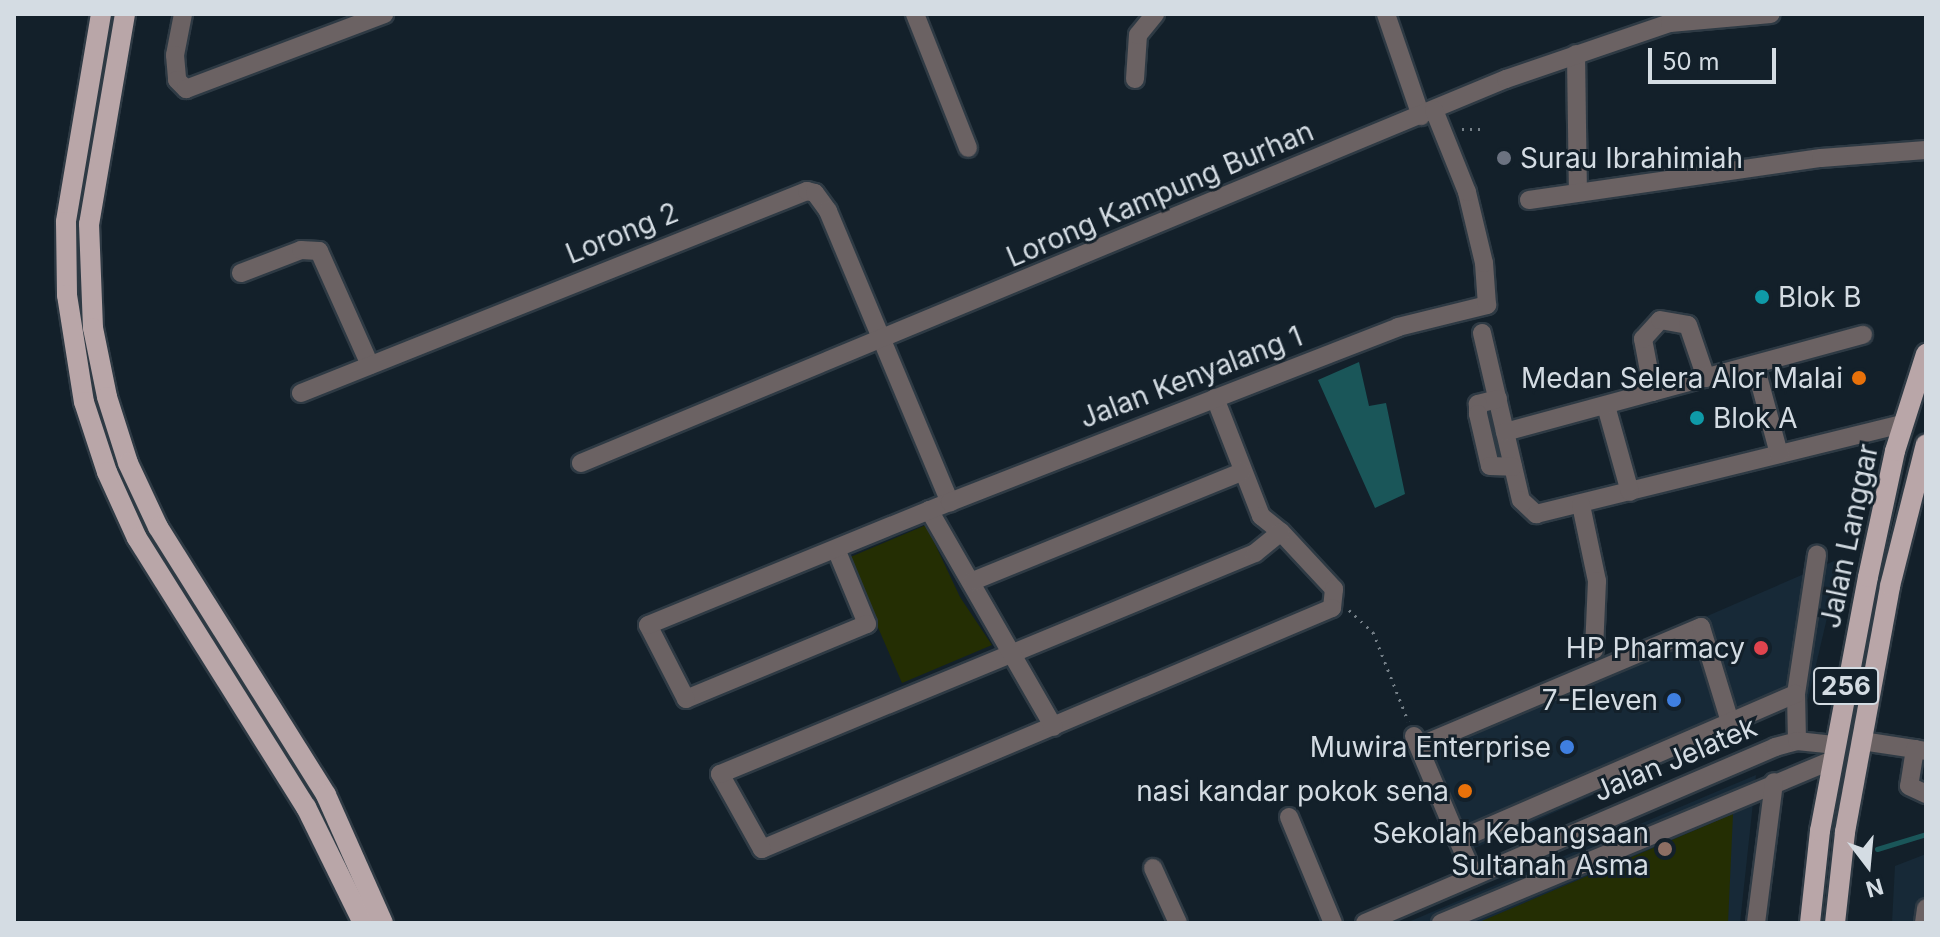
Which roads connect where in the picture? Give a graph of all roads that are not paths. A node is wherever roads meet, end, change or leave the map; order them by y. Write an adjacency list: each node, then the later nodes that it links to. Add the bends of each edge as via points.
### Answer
1 (101, 14): 62 (main road, via 66,222 68,307 84,402 137,538 306,807)
2 (125, 14): 63 (main road, via 89,224 93,328 107,397 128,463 158,527 326,795)
3 (183, 14): 4 (street, via 175,55 177,80 186,89)
4 (384, 14)
5 (915, 14): 12 (street)
6 (1155, 14): 10 (street, via 1138,35)
7 (1386, 14): 11 (street)
8 (1771, 14): 9 (street, Lorong Kampung Burhan, via 1670,23)
9 (1576, 54): 11 (street, Lorong Kampung Burhan); 14 (street)
10 (1135, 79)
11 (1428, 113): 19 (street, Lorong Kampung Burhan); 26 (street, Jalan Kenyalang 1, via 1449,142 1474,221 1487,305 1398,327)
12 (968, 148)
13 (1926, 150): 14 (street, via 1821,158)
14 (1578, 192): 15 (street)
15 (1529, 200)
16 (241, 273): 21 (street, via 301,250 319,251)
17 (1482, 333): 27 (street)
18 (1863, 335): 22 (street)
19 (880, 342): 21 (street, Lorong 2, via 828,211 815,193 807,191); 33 (street, Lorong Kampung Burhan); 38 (street)
20 (1926, 354): 29 (main road, Jalan Langgar / 256)
21 (370, 365): 25 (street, Lorong 2)
22 (1755, 365): 23 (street); 32 (street)
23 (1706, 378): 24 (street); 24 (street, via 1688,325 1660,320 1643,339)
24 (1653, 392): 28 (street)
25 (301, 393)
26 (1215, 398): 35 (street); 38 (street, Jalan Kenyalang 1)
27 (1498, 399): 30 (street); 34 (street, via 1478,404 1478,414 1490,466)
28 (1606, 406): 30 (street); 36 (street)
29 (1903, 424): 32 (street); 54 (main road, Jalan Langgar / 256)
30 (1505, 432): 34 (street)
31 (1926, 444): 45 (main road, Jalan Langgar / 256)
32 (1779, 454): 36 (street)
33 (581, 463)
34 (1513, 467): 39 (street, via 1521,500 1530,511 1542,514)
35 (1242, 472): 41 (street, via 1261,516); 44 (street)
36 (1630, 492): 39 (street)
37 (1926, 499): 45 (main road)
38 (950, 502): 40 (street, Jalan Kenyalang 1)
39 (1581, 505): 46 (street, via 1597,581)
40 (924, 512): 42 (street, Jalan Kenyalang 1); 44 (street)
41 (1281, 532): 47 (street, via 1255,553); 50 (street, via 1334,589 1335,604)
42 (836, 549): 42 (street, Jalan Kenyalang 1, via 648,625 686,699 867,624)
43 (1817, 555): 48 (street)
44 (973, 581): 47 (street)
45 (1890, 586): 52 (main road, Jalan Langgar / 256)
46 (1594, 650)
47 (1011, 653): 50 (street); 50 (street, via 720,774 762,849)
48 (1796, 694): 49 (street); 51 (street)
49 (1730, 722): 58 (street); 58 (street, via 1704,630 1698,627 1416,741)
50 (1054, 727)
51 (1797, 741): 54 (street, Jalan Jelatek); 60 (street, Jalan Jelatek)
52 (1862, 741): 53 (street); 70 (main road, Jalan Langgar / 256)
53 (1920, 750): 56 (street, via 1909,788)
54 (1833, 752): 55 (street); 69 (main road, Jalan Langgar / 256)
55 (1774, 782): 67 (street); 68 (street)
56 (1926, 794)
57 (1289, 817): 65 (street)
58 (1458, 840): 60 (street)
59 (1153, 868): 64 (street)
60 (1474, 876): 66 (street, Jalan Jelatek)
61 (1926, 908): 71 (street)
62 (363, 923)
63 (383, 923)
64 (1178, 923)
65 (1333, 923)
66 (1365, 923)
67 (1441, 923)
68 (1756, 923)
69 (1810, 923)
70 (1835, 923)
71 (1924, 923)

